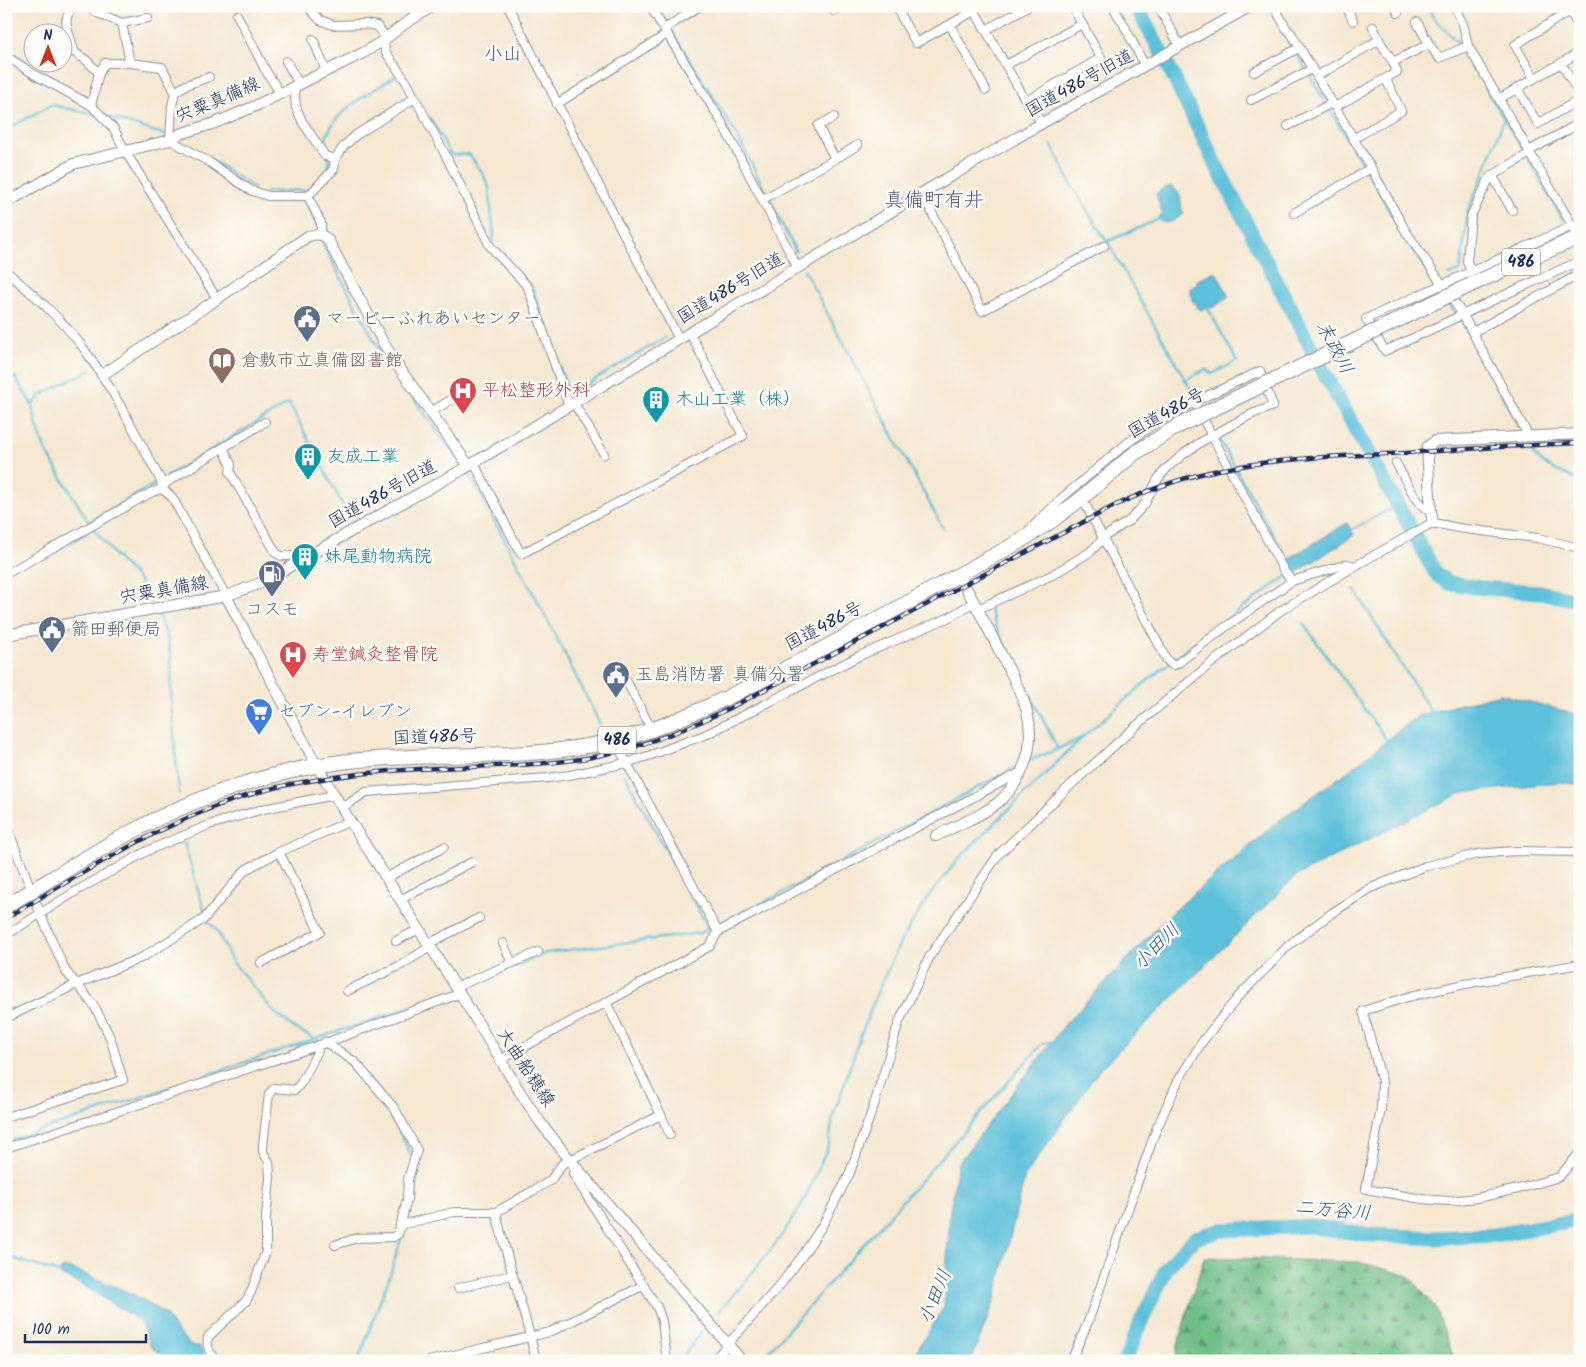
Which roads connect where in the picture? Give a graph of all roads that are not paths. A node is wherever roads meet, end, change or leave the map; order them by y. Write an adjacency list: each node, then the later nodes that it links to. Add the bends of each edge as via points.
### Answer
1 (73, 6): 51 (street, via 67,17 67,28 74,52)
2 (94, 6): 26 (street, via 95,12)
3 (307, 6): 33 (street, via 320,20 333,25 377,26)
4 (411, 6): 22 (street)
5 (433, 6): 22 (street, 宍粟真備線)
6 (508, 6): 67 (street)
7 (650, 6): 30 (street)
8 (700, 6): 30 (street)
9 (843, 6): 20 (street)
10 (895, 6): 28 (street, via 916,43)
11 (1028, 6): 32 (street)
12 (1072, 6): 27 (street)
13 (1112, 6): 47 (street)
14 (1158, 6): 38 (street)
15 (1251, 6): 38 (street, 国道486号旧道)
16 (1274, 6): 39 (street, via 1291,33)
17 (1346, 6): 24 (street)
18 (1454, 6): 37 (street, via 1463,24)
19 (973, 8): 28 (street); 32 (street)
20 (834, 11)
21 (238, 15): 60 (street)
22 (415, 17): 33 (street, 宍粟真備線)
23 (148, 18): 26 (street)
24 (1353, 21)
25 (1416, 22): 36 (street)
26 (122, 23): 44 (street)
27 (1082, 24): 46 (street); 66 (street, via 1102,58)
28 (950, 25): 58 (street)
29 (1373, 27): 35 (street)
30 (667, 29): 67 (street); 85 (street)
31 (1580, 29): 55 (street, via 1570,11 1515,45)
32 (986, 30): 46 (street)
33 (385, 38): 49 (street, 宍粟真備線); 62 (street, via 385,51)
34 (313, 39): 49 (street)
35 (1379, 40): 43 (street); 52 (street)
36 (1429, 44): 37 (street, via 1439,58); 43 (street)
37 (1464, 48): 63 (street)
38 (1176, 49): 47 (street, 国道486号旧道)
39 (1296, 50): 48 (street); 50 (street)
40 (1580, 52): 45 (street)
41 (6, 56): 68 (street)
42 (286, 61): 56 (street)
43 (1393, 62): 54 (street, via 1397,72)
44 (130, 63): 51 (street, via 105,63); 59 (street, via 162,67)
45 (1561, 63): 55 (street); 61 (street)
46 (1006, 65): 66 (street)
47 (1145, 66): 71 (street, 国道486号旧道)
48 (1309, 70): 52 (street); 65 (street)
49 (326, 71): 56 (street, 宍粟真備線)
50 (1254, 72)
51 (99, 73): 68 (street)
52 (1317, 76): 69 (street)
53 (209, 78): 59 (street)
54 (1386, 78): 69 (street); 74 (street, via 1401,111)
55 (1534, 78): 57 (street)
56 (296, 85): 60 (street, 宍粟真備線); 79 (street, via 296,107 302,121 325,156)
57 (1517, 88): 63 (street); 64 (street, via 1538,124)
58 (986, 90)
59 (175, 92): 75 (street)
60 (280, 93): 75 (street, 宍粟真備線)
61 (1580, 95)
62 (415, 98): 79 (street, via 356,135); 106 (street, via 490,246 531,294)
63 (1498, 99): 78 (street)
64 (1580, 99)
65 (1251, 100)
66 (1026, 101): 71 (street)
67 (557, 104): 102 (street)
68 (91, 105): 77 (street, via 114,129)
69 (1331, 105): 73 (street); 74 (street)
70 (834, 117): 80 (street, via 818,126)
71 (1042, 124): 83 (street, 国道486号旧道)
72 (1580, 124): 78 (street)
73 (1288, 126)
74 (1353, 139): 81 (street)
75 (170, 140): 77 (street, 宍粟真備線); 84 (street, via 250,190 268,196)
76 (858, 145): 80 (street)
77 (125, 151): 86 (street, 宍粟真備線, via 73,164); 98 (street)
78 (1528, 154): 82 (street); 89 (street)
79 (335, 159): 84 (street, via 334,169)
80 (835, 159): 85 (street)
81 (1368, 170): 88 (street); 97 (street)
82 (1492, 175): 87 (street); 95 (street, via 1471,216 1467,262)
83 (922, 193): 91 (street, via 982,310); 93 (street, 国道486号旧道)
84 (308, 196): 90 (street, via 321,223)
85 (766, 198): 93 (street)
86 (6, 203)
87 (1512, 210)
88 (1294, 213)
89 (1578, 232): 95 (street); 117 (highway, 国道486号 / 486, bridge, via 1178,426 1135,453)
90 (321, 235): 98 (street, via 308,236); 107 (street, via 328,240 384,344)
91 (1104, 246)
92 (1580, 261): 99 (street)
93 (798, 268): 101 (street, 国道486号旧道)
94 (6, 271): 103 (street, via 45,304 83,347)
95 (1471, 272): 97 (street)
96 (1580, 274): 100 (street)
97 (1442, 284): 99 (street); 99 (street, via 1366,318 1385,351)
98 (217, 299): 103 (street)
99 (1459, 316): 100 (street)
100 (1473, 332): 111 (street)
101 (690, 333): 102 (street, 国道486号旧道); 114 (street, via 743,436 521,554)
102 (679, 339): 106 (street, 国道486号旧道)
103 (102, 375): 116 (street, via 161,481)
104 (467, 390): 107 (street)
105 (1194, 402): 110 (street); 110 (street, via 1260,371 1273,406); 121 (street, via 1126,444 1063,496)
106 (572, 404): 113 (street); 114 (street, 国道486号旧道)
107 (431, 412): 114 (street)
108 (266, 422): 112 (street)
109 (1580, 434): 111 (street)
110 (1211, 436): 120 (street, via 1167,468 1144,505 1130,520); 127 (street)
111 (1529, 437): 118 (street, via 1435,441 1427,447)
112 (223, 448): 116 (street, via 167,482); 123 (street, via 231,464 230,472 276,553 294,556)
113 (604, 454)
114 (472, 464): 123 (street, 国道486号旧道)
115 (1396, 464): 118 (street, via 1416,497)
116 (162, 489): 125 (street); 128 (street, via 172,497)
117 (1082, 498): 120 (street); 121 (highway, 国道486号 / 486)
118 (1431, 512): 119 (street)
119 (1429, 525): 122 (street, via 1537,538); 124 (street)
120 (1103, 539): 127 (street, via 1170,662 1178,664); 129 (street, via 1090,552 1052,575)
121 (1017, 543): 126 (highway, 国道486号 / 486)
122 (1580, 548)
123 (298, 562): 128 (street, 国道486号旧道)
124 (1354, 566): 127 (street, via 1347,564); 183 (street, via 1280,611 1209,665 1136,726 998,855 930,956 900,1022 849,1175 822,1226 780,1285)
125 (6, 574)
126 (959, 575): 129 (street); 132 (highway, 国道486号 / 486, via 759,683)
127 (1291, 579)
128 (226, 596): 130 (street, 宍粟真備線); 135 (street, 宍粟真備線)
129 (976, 606): 134 (street, via 859,656 707,734); 136 (street, via 1027,709 1030,735)
130 (6, 635)
131 (621, 671): 132 (street)
132 (652, 730): 133 (highway, 国道486号 / 486)
133 (614, 741): 134 (street); 135 (highway, 国道486号 / 486, via 516,755 386,758)
134 (626, 762): 138 (street, via 548,778 366,792); 153 (street)
135 (317, 766): 137 (street, 大曲船穂線); 147 (highway, 国道486号 / 486, via 258,780 201,799 125,835)
136 (1022, 770): 141 (street, via 1001,800); 153 (street)
137 (334, 795): 138 (street, 大曲船穂線); 150 (street, via 263,809 200,829 149,850)
138 (342, 808): 139 (street, 大曲船穂線)
139 (350, 821): 143 (street); 146 (street, 大曲船穂線)
140 (6, 824): 147 (street)
141 (936, 836)
142 (444, 847): 146 (street)
143 (279, 852): 159 (street, via 320,932); 162 (street, via 245,870 205,917 143,958)
144 (1580, 852): 190 (street, via 1500,852 1426,866 1371,888 1289,945 1238,997 1202,1042 1178,1081 1156,1130)
145 (472, 862): 148 (street)
146 (386, 878): 148 (street, 大曲船穂線)
147 (32, 891): 149 (highway, 国道486号 / 486); 150 (street)
148 (400, 900): 152 (street, 大曲船穂線)
149 (6, 906)
150 (40, 914): 154 (street); 162 (street, via 66,972)
151 (479, 918): 157 (street)
152 (419, 929): 155 (street); 157 (street, 大曲船穂線)
153 (718, 932): 165 (street, via 710,946)
154 (6, 935)
155 (396, 941)
156 (503, 943): 160 (street)
157 (429, 945): 163 (street, 大曲船穂線); 164 (street, via 400,965)
158 (538, 952): 160 (street)
159 (260, 963)
160 (512, 963): 163 (street, via 494,975)
161 (1580, 964): 174 (street, via 1465,984 1363,1011 1382,1082 1381,1109 1366,1189 1422,1199 1477,1198 1559,1177 1577,1156)
162 (77, 984): 166 (street); 171 (street, via 95,1007 110,1037 123,1080)
163 (457, 991): 167 (street); 169 (street, 大曲船穂線)
164 (347, 992)
165 (606, 1002): 169 (street); 170 (street)
166 (6, 1018)
167 (326, 1042): 168 (street); 177 (street, via 355,1062 394,1109 417,1150)
168 (317, 1046): 173 (street); 184 (street, via 318,1051 295,1090 274,1088 269,1094 263,1144 270,1178 266,1251 246,1301 208,1337 207,1344)
169 (500, 1060): 175 (street, 大曲船穂線, via 540,1122)
170 (662, 1115): 172 (street); 175 (street)
171 (6, 1117)
172 (670, 1134)
173 (6, 1148)
174 (1580, 1159)
175 (573, 1163): 176 (street, via 562,1164 550,1181); 180 (street, via 574,1174); 183 (street, 大曲船穂線)
176 (496, 1212): 177 (street, via 454,1212); 179 (street)
177 (400, 1225): 178 (street, via 398,1234 393,1237 357,1238)
178 (335, 1244)
179 (512, 1275): 181 (street); 182 (street)
180 (644, 1285): 182 (street, via 550,1332); 187 (street, via 662,1321)
181 (458, 1288)
182 (531, 1337): 185 (street); 186 (street)
183 (729, 1344): 188 (street); 189 (street, 大曲船穂線)
184 (215, 1361)
185 (429, 1361)
186 (536, 1361)
187 (667, 1361)
188 (713, 1361)
189 (742, 1361)
190 (1071, 1361)

